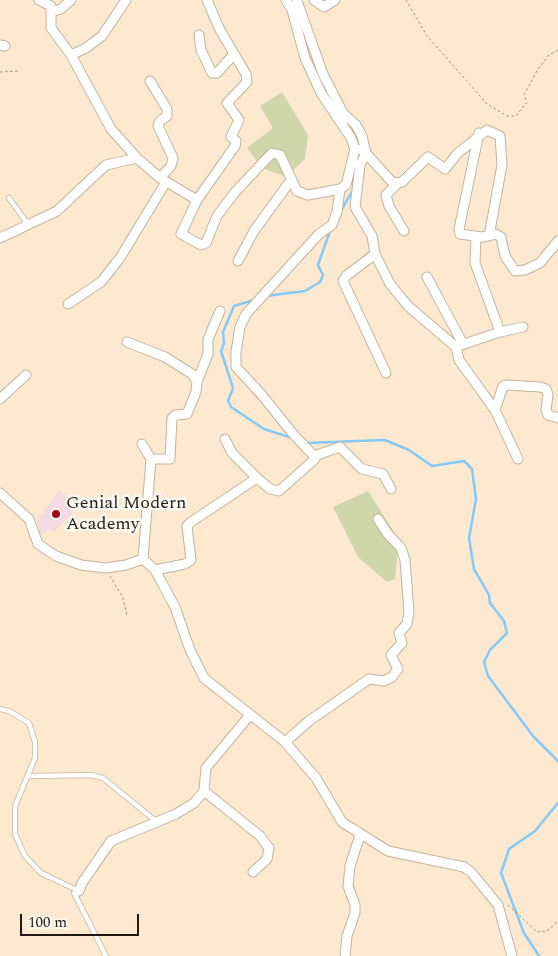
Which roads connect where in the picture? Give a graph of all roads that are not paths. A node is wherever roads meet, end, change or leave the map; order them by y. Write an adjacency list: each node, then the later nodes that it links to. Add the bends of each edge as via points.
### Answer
1 (39, 0): 9 (street, via 49,3)
2 (71, 0): 9 (street, via 61,9)
3 (126, 0): 12 (street, via 102,36)
4 (207, 0): 11 (street)
5 (286, 0): 15 (street, via 292,10 305,58 321,92)
6 (298, 0): 15 (street, via 316,59 343,113 362,136)
7 (314, 0): 8 (street, via 324,7)
8 (335, 0)
9 (51, 12): 12 (street, via 50,28)
10 (199, 36): 11 (street, via 201,50 212,73 217,73)
11 (234, 54): 22 (street, via 247,82 227,103 239,120 231,136 236,144)
12 (71, 55): 16 (street, via 111,129)
13 (150, 81): 17 (street, via 167,109 167,116 158,126 174,158)
14 (479, 134): 19 (street, via 445,169 428,157); 25 (street, via 487,130 500,136 502,165); 26 (street, via 459,229 462,235)
15 (360, 150): 19 (street, via 393,183); 20 (street, via 348,180); 29 (street, via 355,207 372,236)
16 (137, 158): 17 (street); 23 (street, via 106,165 56,211)
17 (163, 180): 22 (street); 32 (street, via 120,258 101,282)
18 (292, 180): 20 (street, via 297,191 308,195); 22 (street, via 280,155 272,153 236,191 217,216 206,243 201,245 181,234); 30 (street, via 258,224)
19 (398, 183): 24 (street, via 386,195)
20 (340, 189): 46 (street, via 332,224 246,314 236,345 236,367)
21 (9, 198): 23 (lane)
22 (197, 200)
23 (27, 223): 27 (street)
24 (404, 231)
25 (489, 236): 26 (street); 28 (street, via 496,234 501,237 506,256 515,271 540,263)
26 (476, 237): 35 (street, via 474,263)
27 (0, 238)
28 (558, 241)
29 (375, 254): 37 (street, via 390,284 408,306); 38 (street, via 343,281)
30 (238, 261)
31 (427, 277): 37 (street)
32 (68, 304)
33 (220, 311): 40 (street, via 208,339 208,354)
34 (523, 327): 35 (street)
35 (500, 332): 37 (street)
36 (127, 342): 40 (street, via 165,357 192,374)
37 (459, 346): 42 (street, via 459,360)
38 (386, 373)
39 (26, 375): 41 (street)
40 (197, 382): 48 (street, via 188,414 176,414 172,418 170,459)
41 (0, 399)
42 (495, 410): 43 (street, via 503,386 540,387 546,389 548,395 548,415); 47 (street)
43 (558, 418)
44 (225, 439): 49 (street, via 232,453)
45 (142, 444): 48 (street)
46 (314, 456): 49 (street, via 312,463 279,491 270,489); 50 (street, via 340,447 362,469 386,477)
47 (518, 458)
48 (151, 459): 53 (street)
49 (257, 478): 54 (street, via 187,526 191,560)
50 (391, 489)
51 (0, 493): 53 (street, via 30,519 38,544 56,556 81,566 106,568 126,566)
52 (378, 518): 57 (street, via 401,548 405,560 409,612 407,624 398,633 402,643 391,655 398,669 384,681 369,679)
53 (143, 559): 54 (street)
54 (155, 570): 56 (street, via 204,678)
55 (0, 710): 63 (lane, via 9,711 29,723 35,742 35,758 15,806 15,834 25,856 41,873)
56 (250, 715): 57 (street); 59 (street, via 206,768)
57 (285, 742): 61 (street, via 316,778 342,822)
58 (30, 776): 60 (lane, via 92,774 103,778)
59 (204, 791): 60 (street, via 194,803); 62 (street, via 260,836 269,848 267,859)
60 (157, 822): 63 (street, via 111,841)
61 (360, 835): 65 (street, via 350,866 348,886 355,913 347,936); 66 (street, via 388,851 464,867 471,872 498,905)
62 (254, 872)
63 (79, 891): 64 (lane, via 74,893)
64 (106, 956)
65 (345, 956)
66 (512, 956)

